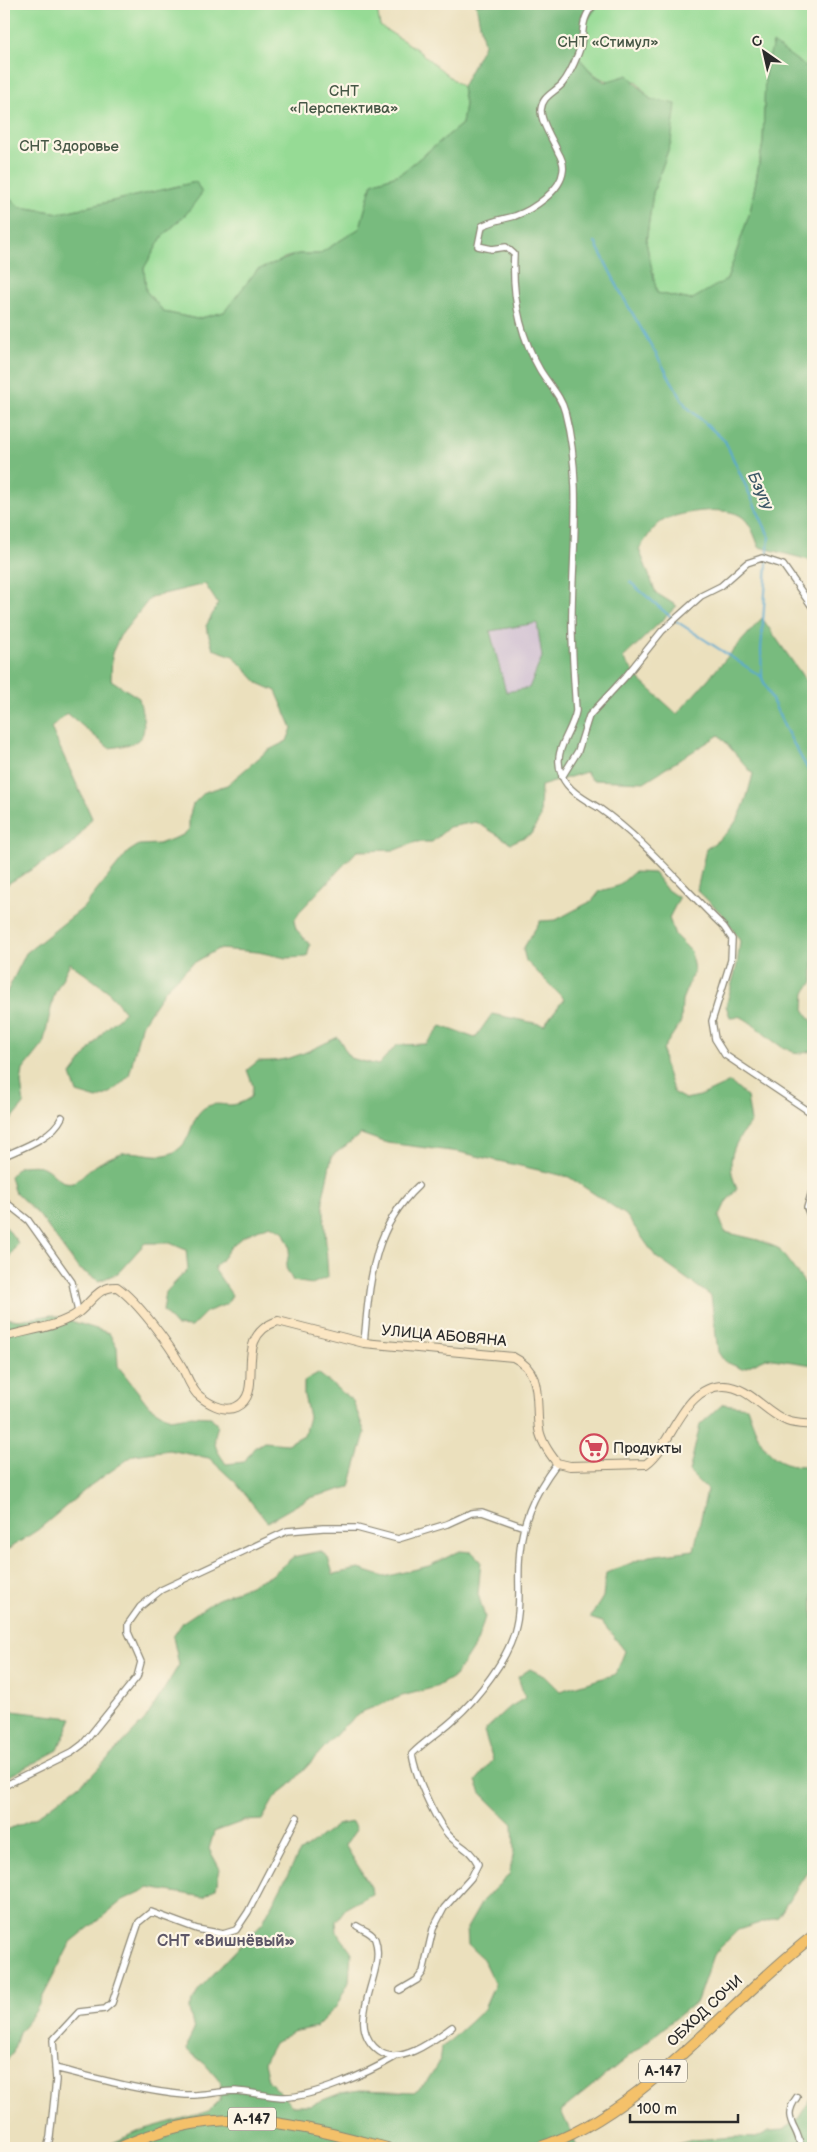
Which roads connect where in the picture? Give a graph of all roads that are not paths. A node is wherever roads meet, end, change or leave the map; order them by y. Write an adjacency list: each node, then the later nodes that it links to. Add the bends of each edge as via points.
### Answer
1 (594, 4): 3 (street, via 583,20 579,51 567,76 545,98 541,111 561,158 563,171 560,180 551,194 517,216 482,226 478,246 492,250 506,248 514,254 515,297 523,336 543,375 559,396 567,421 576,499 572,610 576,711 559,750)
2 (813, 608): 3 (street, via 783,564 762,558 748,563 721,586 701,596 662,630 589,716 578,751)
3 (562, 777): 4 (street, via 572,790 640,840 724,927 732,940 731,960 712,1021 715,1039 725,1055)
4 (813, 1114)
5 (62, 1117): 6 (street, via 58,1127)
6 (4, 1156)
7 (418, 1186): 13 (street, via 402,1200 373,1260)
8 (813, 1188): 10 (street, via 807,1208)
9 (4, 1201): 11 (street, via 28,1220 72,1282)
10 (813, 1223)
11 (78, 1312): 12 (street, УЛИЦА АБОВЯНА); 13 (street, УЛИЦА АБОВЯНА, via 105,1288 117,1287 130,1298 169,1349 197,1393 222,1408 236,1407 247,1395 252,1344 270,1324 289,1323)
12 (4, 1337)
13 (364, 1343): 15 (street, УЛИЦА АБОВЯНА, via 514,1357 526,1363 533,1375 539,1400 539,1429 545,1448)
14 (813, 1426): 15 (street, via 786,1421 750,1394 718,1386 691,1403 675,1422 655,1458 646,1464 570,1466)
15 (556, 1463): 16 (street, via 535,1494)
16 (524, 1526): 17 (street, via 482,1512 470,1513 398,1539 357,1528 302,1528 162,1590 140,1607 128,1624 128,1632 141,1662 137,1676 92,1733 71,1753); 21 (street, via 516,1626 510,1644 476,1696 454,1720 412,1754 420,1781 446,1833 466,1848 478,1864 471,1878 444,1908 433,1929 423,1972 417,1980)
17 (4, 1786)
18 (297, 1817): 24 (street, via 236,1930 223,1934 197,1929 151,1912 143,1917 112,2003 95,2012 79,2012 52,2040)
19 (357, 1926): 23 (street, via 372,1934 376,1941 364,2018 365,2032 371,2045)
20 (813, 1936): 29 (highway, ОБХОД СОЧИ / А-147, via 661,2073 594,2123)
21 (400, 1990)
22 (452, 2027): 23 (street, via 423,2047)
23 (395, 2057): 24 (street, via 341,2082 297,2096 281,2097 234,2091 188,2095 155,2092 127,2088)
24 (55, 2068): 26 (street)
25 (797, 2097): 30 (street, via 789,2112)
26 (47, 2148)
27 (119, 2148): 28 (highway, А-147, via 146,2135 178,2126 208,2120 242,2119 267,2120)
28 (387, 2148)
29 (537, 2148)
30 (800, 2148)

